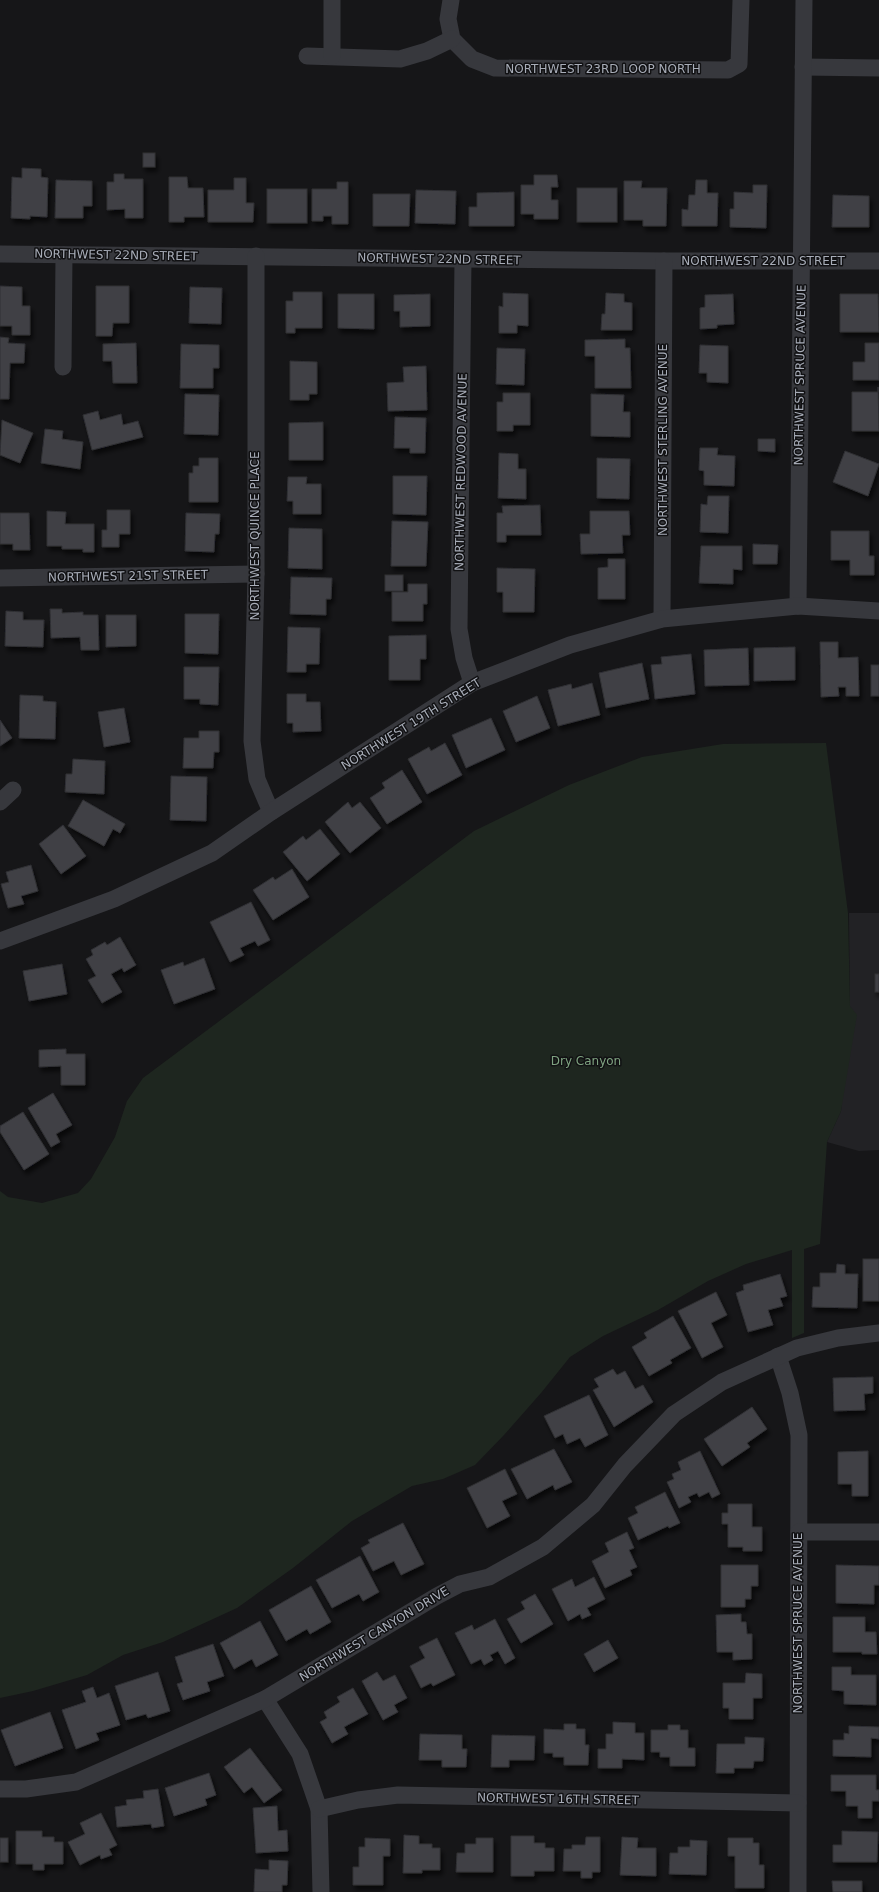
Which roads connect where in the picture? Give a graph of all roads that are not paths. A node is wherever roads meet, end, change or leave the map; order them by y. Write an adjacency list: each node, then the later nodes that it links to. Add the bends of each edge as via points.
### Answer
1 (332, 0): 7 (street)
2 (451, 0): 5 (street, via 448,19)
3 (741, 0): 5 (street, NORTHWEST 23RD LOOP NORTH, via 739,64 728,70 495,68 472,59)
4 (804, 0): 8 (street, NORTHWEST SPRUCE AVENUE)
5 (452, 39): 7 (street, via 427,51 400,59)
6 (307, 56): 7 (street)
7 (332, 56)
8 (803, 67): 9 (street); 16 (street, NORTHWEST SPRUCE AVENUE)
9 (879, 68)
10 (0, 254): 11 (street, NORTHWEST 22ND STREET)
11 (64, 255): 12 (street, NORTHWEST 22ND STREET); 17 (street)
12 (256, 256): 13 (street, NORTHWEST 22ND STREET); 18 (street, NORTHWEST QUINCE PLACE)
13 (463, 259): 14 (street, NORTHWEST 22ND STREET); 23 (street, NORTHWEST REDWOOD AVENUE, via 459,629)
14 (664, 261): 16 (street, NORTHWEST 22ND STREET); 22 (street, NORTHWEST STERLING AVENUE)
15 (879, 261): 16 (street, NORTHWEST 22ND STREET)
16 (801, 262): 20 (street, NORTHWEST SPRUCE AVENUE)
17 (63, 367)
18 (256, 574): 19 (street, NORTHWEST 21ST STREET); 26 (street, NORTHWEST QUINCE PLACE, via 252,741 257,779)
19 (0, 578)
20 (798, 606): 21 (street, NORTHWEST 19TH STREET); 22 (street, NORTHWEST 19TH STREET)
21 (879, 611)
22 (662, 619): 23 (street, NORTHWEST 19TH STREET, via 570,645)
23 (472, 683): 26 (street, NORTHWEST 19TH STREET)
24 (13, 790): 25 (street)
25 (0, 802)
26 (271, 812): 27 (street, NORTHWEST 19TH STREET, via 212,853 164,876 114,899)
27 (0, 941)
28 (879, 1333): 29 (street, NORTHWEST CANYON DRIVE, via 838,1338)
29 (778, 1356): 30 (street, NORTHWEST SPRUCE AVENUE, via 790,1393 798,1435); 32 (street, NORTHWEST CANYON DRIVE, via 722,1382 674,1414 625,1465 593,1505 543,1546 489,1577 460,1584 437,1596)
30 (798, 1532): 31 (street); 34 (street, NORTHWEST SPRUCE AVENUE)
31 (879, 1532)
32 (265, 1700): 33 (street, NORTHWEST CANYON DRIVE, via 76,1782 26,1789); 35 (street, via 300,1754)
33 (0, 1789)
34 (798, 1804): 35 (street, NORTHWEST 16TH STREET, via 398,1795 358,1800); 37 (street, NORTHWEST SPRUCE AVENUE)
35 (319, 1809): 36 (street)
36 (321, 1892)
37 (798, 1892)

